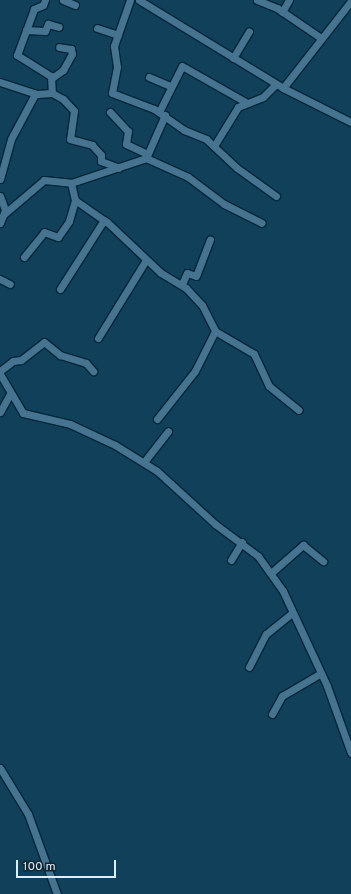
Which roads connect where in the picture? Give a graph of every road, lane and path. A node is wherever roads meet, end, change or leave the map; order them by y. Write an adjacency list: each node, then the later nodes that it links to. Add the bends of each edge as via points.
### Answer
1 (45, 0): 12 (street, via 43,5 34,9)
2 (62, 0): 8 (street)
3 (130, 0): 14 (street)
4 (139, 0): 17 (street)
5 (257, 0): 9 (street)
6 (289, 0): 9 (street)
7 (351, 1): 15 (street)
8 (75, 5)
9 (282, 12): 15 (street)
10 (59, 27): 12 (street, via 48,24 45,32)
11 (97, 28): 14 (street)
12 (26, 30): 19 (street, via 18,55)
13 (249, 32): 17 (street)
14 (118, 35): 28 (street, via 114,53 117,70 112,93)
15 (321, 38): 23 (street)
16 (59, 46): 19 (street, via 71,49 72,54 63,70)
17 (233, 58): 21 (street)
18 (149, 77): 22 (street)
19 (52, 78): 24 (street)
20 (0, 82): 25 (street)
21 (276, 84): 23 (street); 26 (street, via 263,97)
22 (170, 86): 26 (street, via 179,67 186,66); 28 (street)
23 (283, 88): 29 (street)
24 (52, 93): 25 (street); 32 (street, via 74,111 70,139 92,145 102,155 101,161)
25 (35, 94): 33 (street, via 9,144)
26 (247, 103): 30 (street, via 238,107)
27 (110, 112): 31 (street, via 128,131 126,144)
28 (162, 113): 30 (street, via 180,128); 31 (street)
29 (351, 122)
30 (214, 146): 36 (street, via 237,168)
31 (146, 156): 32 (street); 40 (street, via 188,177 224,204)
32 (119, 168): 34 (street)
33 (0, 179)
34 (71, 183): 37 (street); 38 (street, via 44,180)
35 (0, 196): 38 (street)
36 (276, 196)
37 (75, 200): 39 (street); 43 (street, via 70,221 58,237 44,232)
38 (4, 214): 41 (street)
39 (104, 220): 44 (street); 48 (street)
40 (262, 223)
41 (0, 224)
42 (210, 240): 47 (street, via 196,276 187,273)
43 (24, 257)
44 (146, 260): 47 (street); 50 (street)
45 (0, 280): 46 (street)
46 (10, 284)
47 (182, 284): 49 (street, via 202,305)
48 (60, 289)
49 (215, 331): 55 (street, via 254,354 269,386); 57 (street, via 195,371)
50 (98, 338)
51 (0, 370): 52 (street, via 12,361 22,360 44,342 60,355 86,363)
52 (93, 371)
53 (0, 374): 54 (street)
54 (10, 394): 56 (street); 59 (street, via 18,408 31,417 89,430)
55 (299, 410)
56 (0, 412)
57 (157, 419)
58 (168, 432): 59 (street)
59 (144, 462): 60 (street, via 174,485 215,524)
60 (242, 542): 61 (street); 63 (street)
61 (231, 560)
62 (323, 561): 63 (street, via 303,545)
63 (271, 572): 64 (street)
64 (291, 614): 65 (street, via 266,634); 66 (street)
65 (249, 667)
66 (321, 673): 67 (street, via 282,696); 68 (street)
67 (272, 714)
68 (351, 753)
69 (0, 768): 70 (street, via 28,814)
70 (57, 894)

